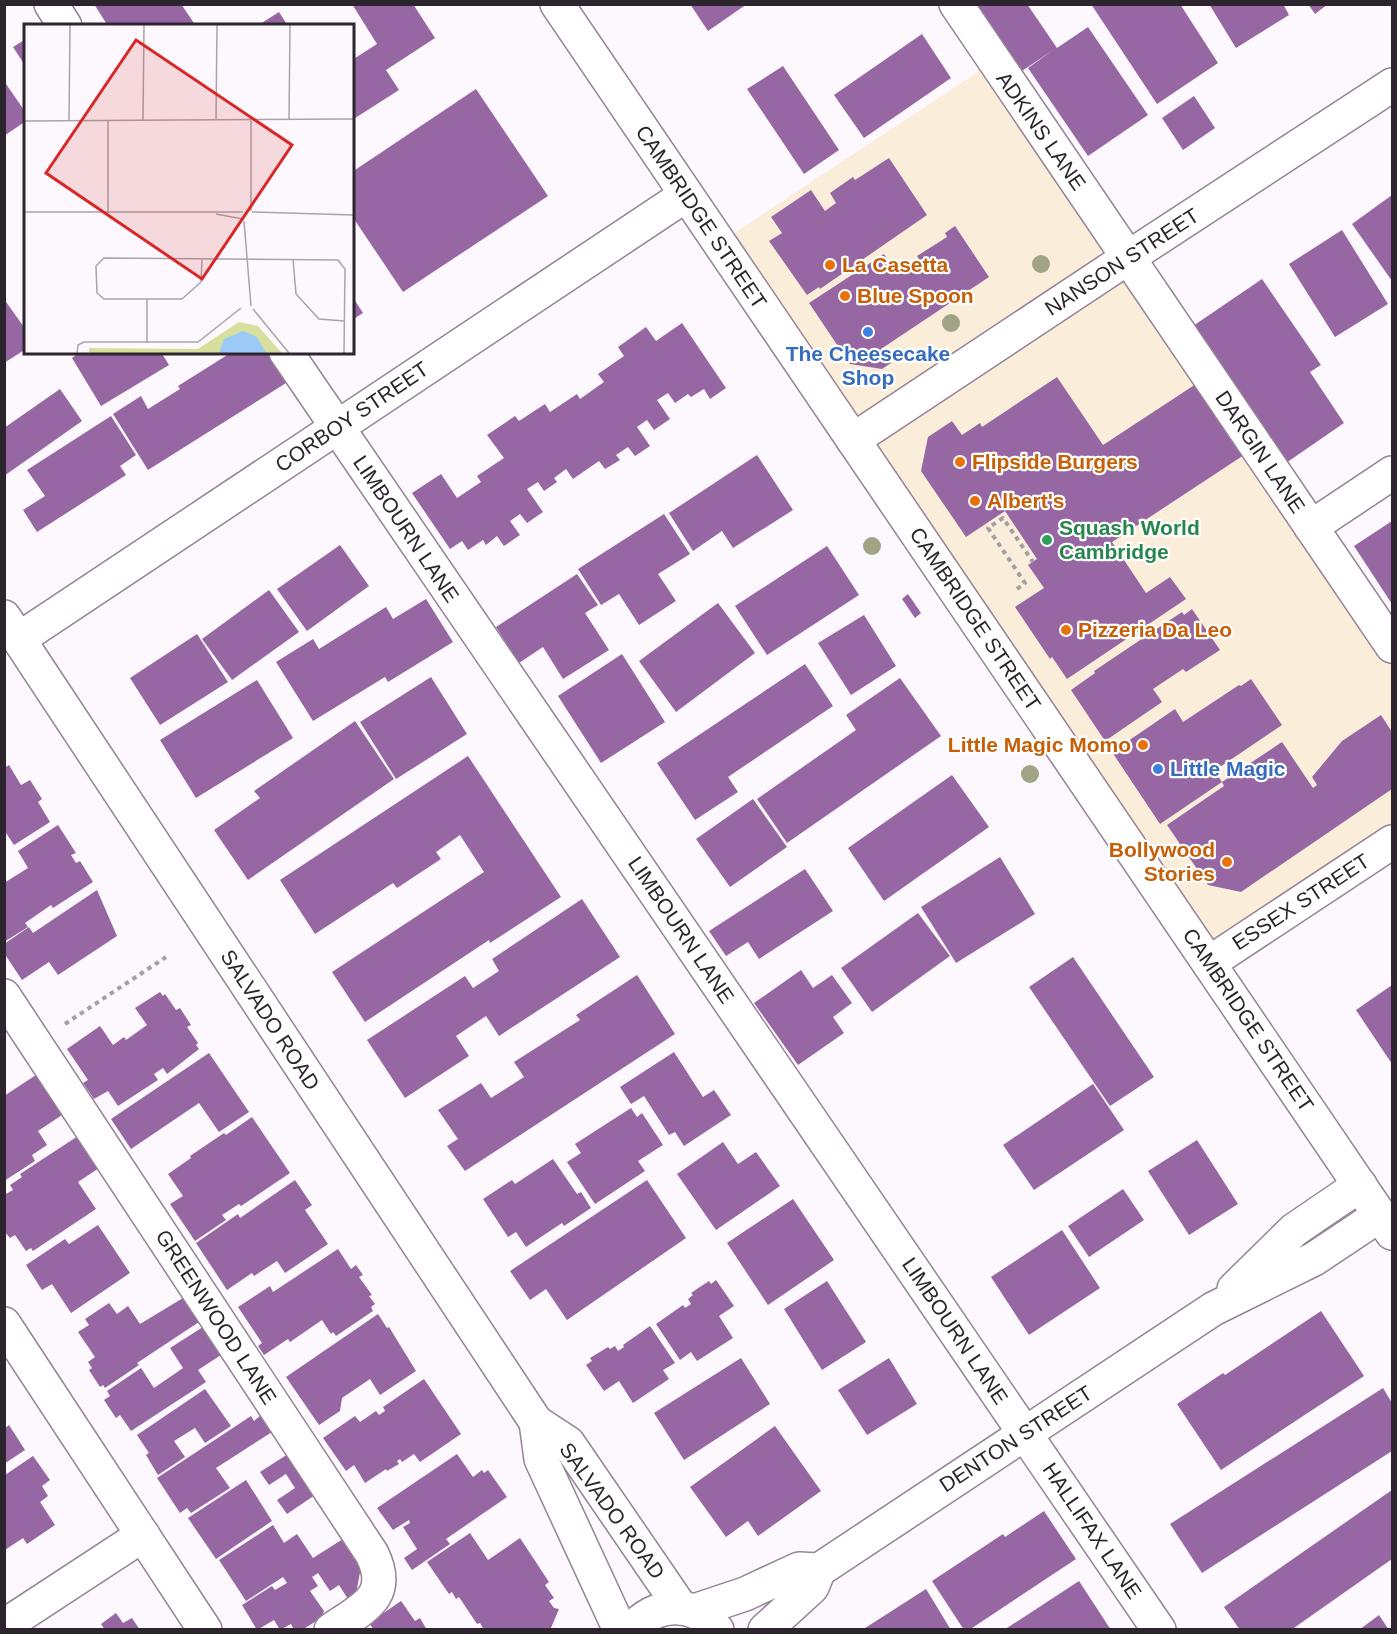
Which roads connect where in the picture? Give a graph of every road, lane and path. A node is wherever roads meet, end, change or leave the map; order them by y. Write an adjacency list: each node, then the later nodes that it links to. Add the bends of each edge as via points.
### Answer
1 (51, 4): 4 (street)
2 (557, 4): 6 (street, CAMBRIDGE STREET)
3 (956, 4): 7 (street, ADKINS LANE)
4 (64, 24)
5 (1392, 85): 7 (street, NANSON STREET)
6 (686, 195): 9 (street, CORBOY STREET); 10 (street, CAMBRIDGE STREET)
7 (1129, 257): 10 (street, NANSON STREET); 12 (street, DARGIN LANE)
8 (287, 354): 9 (street, LIMBOURN LANE)
9 (337, 427): 15 (street, CORBOY STREET); 27 (street, LIMBOURN LANE)
10 (853, 440): 19 (street, CAMBRIDGE STREET)
11 (1392, 473): 12 (street)
12 (1311, 527): 16 (street, DARGIN LANE)
13 (1033, 562): 14 (path, via 1003,518 988,528 1025,583)
14 (1017, 589)
15 (12, 628): 26 (street, SALVADO ROAD)
16 (1392, 646)
17 (1392, 842): 19 (street, ESSEX STREET)
18 (166, 957): 21 (path)
19 (1209, 963): 22 (street, CAMBRIDGE STREET)
20 (4, 996): 21 (street, GREENWOOD LANE)
21 (36, 1043): 33 (street, GREENWOOD LANE, via 372,1554 380,1585 373,1599)
22 (1360, 1185): 23 (street, CAMBRIDGE STREET); 24 (street, DENTON STREET, via 1294,1230)
23 (1386, 1224): 24 (street, DENTON STREET)
24 (1213, 1309): 27 (street, DENTON STREET)
25 (4, 1324): 28 (street)
26 (536, 1422): 30 (street, SALVADO ROAD, via 568,1443); 34 (street, SALVADO ROAD, via 541,1459)
27 (1025, 1433): 29 (street, DENTON STREET); 37 (street, HALLIFAX LANE)
28 (143, 1535): 31 (street); 32 (street)
29 (819, 1570): 30 (street, DENTON STREET, via 799,1569); 36 (street, DENTON STREET, via 812,1587)
30 (697, 1616): 35 (street, DENTON STREET, via 668,1607 642,1618)
31 (4, 1626)
32 (205, 1629)
33 (332, 1629)
34 (620, 1629)
35 (632, 1629)
36 (765, 1629)
37 (1159, 1629)

